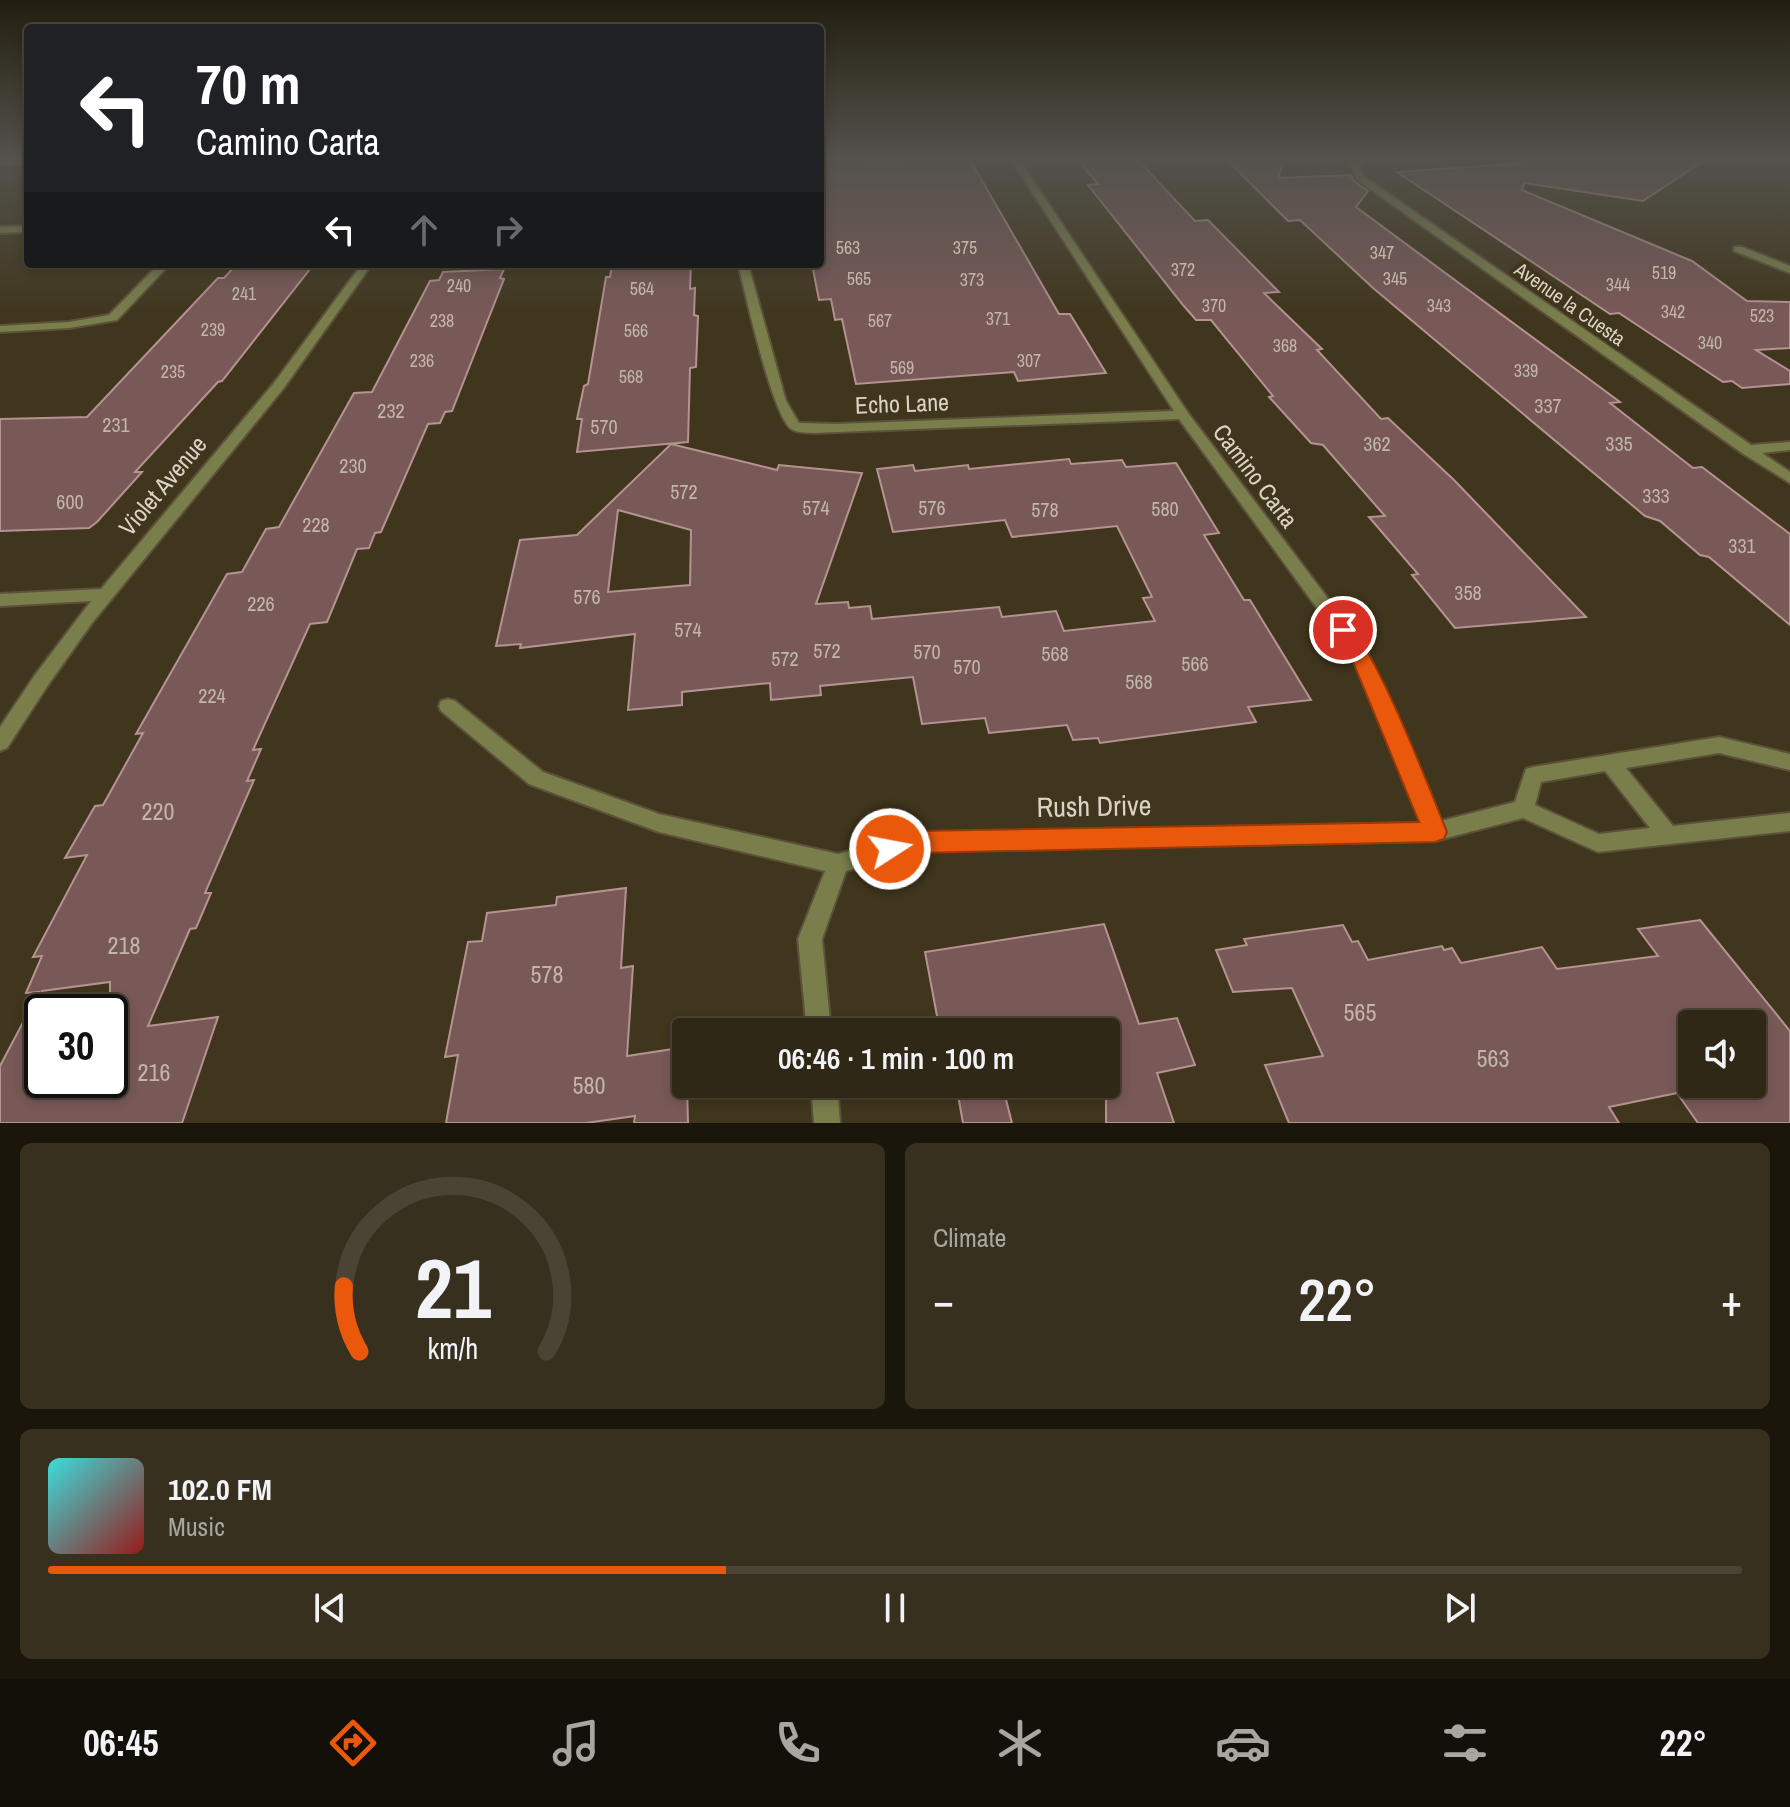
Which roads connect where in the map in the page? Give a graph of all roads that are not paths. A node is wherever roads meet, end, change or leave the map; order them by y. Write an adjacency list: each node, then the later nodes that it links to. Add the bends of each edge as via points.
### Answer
1 (1048, 210): 11 (street, Camino Carta)
2 (1406, 210): 13 (street, Avenue la Cuesta)
3 (24, 229): 4 (street)
4 (0, 230)
5 (1738, 249): 9 (street)
6 (161, 268): 10 (street, via 113,318)
7 (364, 268): 15 (street, Violet Avenue, via 323,333)
8 (744, 268): 11 (street, Echo Lane, via 780,401 795,427)
9 (1790, 270)
10 (0, 329)
11 (1183, 415): 23 (street, Camino Carta, via 1360,654)
12 (1790, 446): 13 (street)
13 (1747, 450): 14 (street, Avenue la Cuesta)
14 (1790, 479)
15 (104, 595): 16 (street); 18 (street, Violet Avenue)
16 (0, 600)
17 (448, 706): 25 (street, via 536,778 659,823)
18 (0, 743)
19 (1608, 761): 20 (street, via 1719,745); 21 (street, via 1533,775); 24 (street)
20 (1790, 762)
21 (1524, 809): 23 (street, Rush Drive); 24 (street, via 1598,843)
22 (1790, 822): 24 (street)
23 (1435, 832): 25 (street, Rush Drive, via 917,842)
24 (1668, 835)
25 (838, 864): 26 (street, via 810,939)
26 (818, 1018)
27 (825, 1098): 28 (street)
28 (827, 1123)

